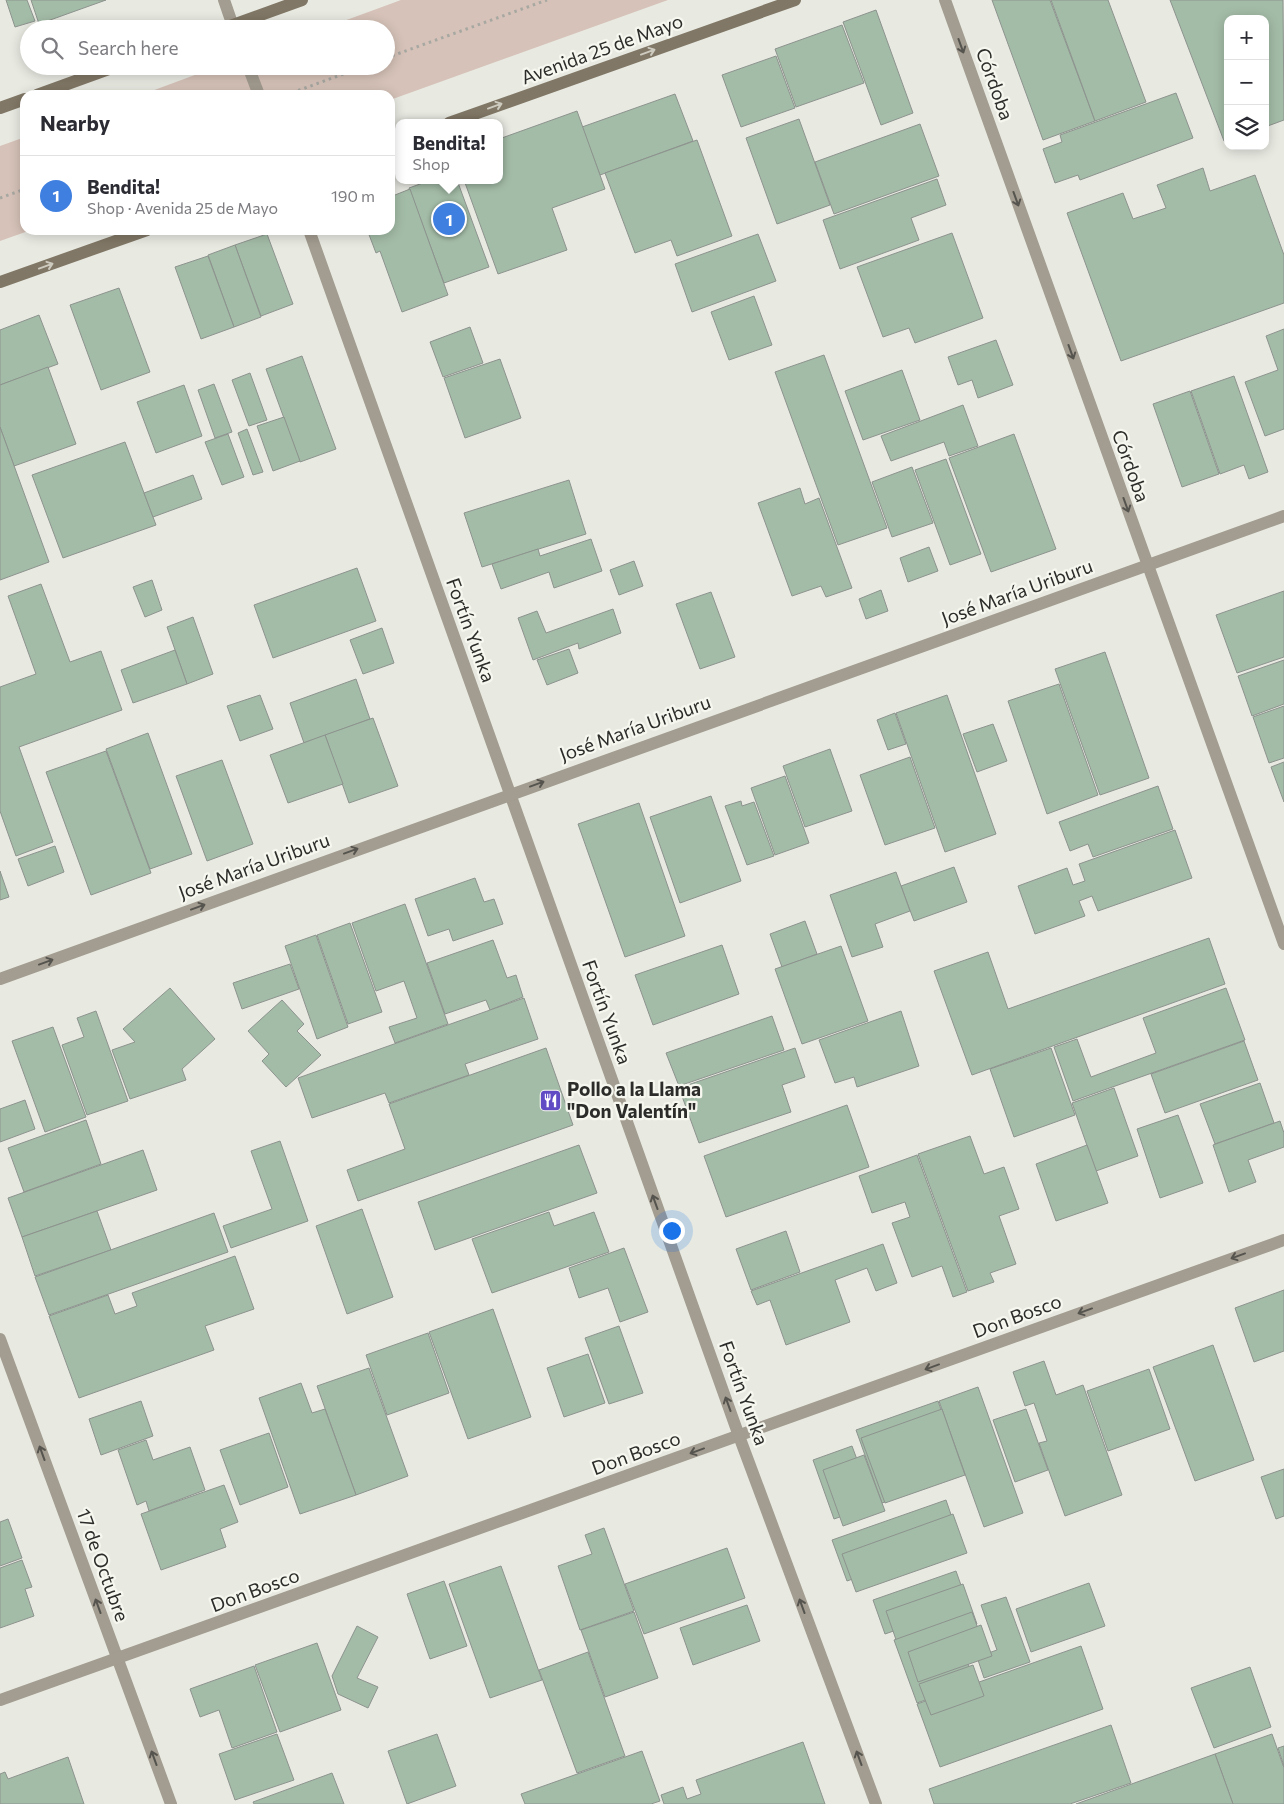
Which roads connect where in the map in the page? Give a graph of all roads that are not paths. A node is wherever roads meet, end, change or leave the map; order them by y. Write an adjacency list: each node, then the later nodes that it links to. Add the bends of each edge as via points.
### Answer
1 (224, 0): 5 (street)
2 (302, 0): 6 (main road)
3 (795, 0): 13 (main road, Avenida 25 de Mayo, one-way to 3)
4 (945, 0): 18 (street, Córdoba, one-way to 18)
5 (228, 20)
6 (248, 20)
7 (92, 75): 9 (main road)
8 (251, 75): 10 (street)
9 (51, 90)
10 (257, 90)
11 (20, 101): 12 (main road)
12 (0, 108)
13 (460, 119)
14 (134, 235): 16 (main road, one-way to 14)
15 (311, 235): 19 (street, Fortín Yunka)
16 (0, 282)
17 (1284, 516): 18 (street, José María Uriburu)
18 (1147, 565): 19 (street, José María Uriburu, one-way to 18); 20 (street, Córdoba)
19 (509, 794): 21 (street, José María Uriburu, one-way to 19); 24 (street, Fortín Yunka, one-way to 19)
20 (1284, 944)
21 (0, 979)
22 (1284, 1240): 24 (street, Don Bosco, one-way to 24)
23 (0, 1339): 25 (street, 17 de Octubre, one-way to 23)
24 (740, 1436): 25 (street, Don Bosco, one-way to 25); 28 (street, Fortín Yunka, one-way to 24)
25 (117, 1659): 26 (street, Don Bosco); 27 (street, 17 de Octubre, one-way to 25)
26 (0, 1700)
27 (171, 1804)
28 (876, 1804)

